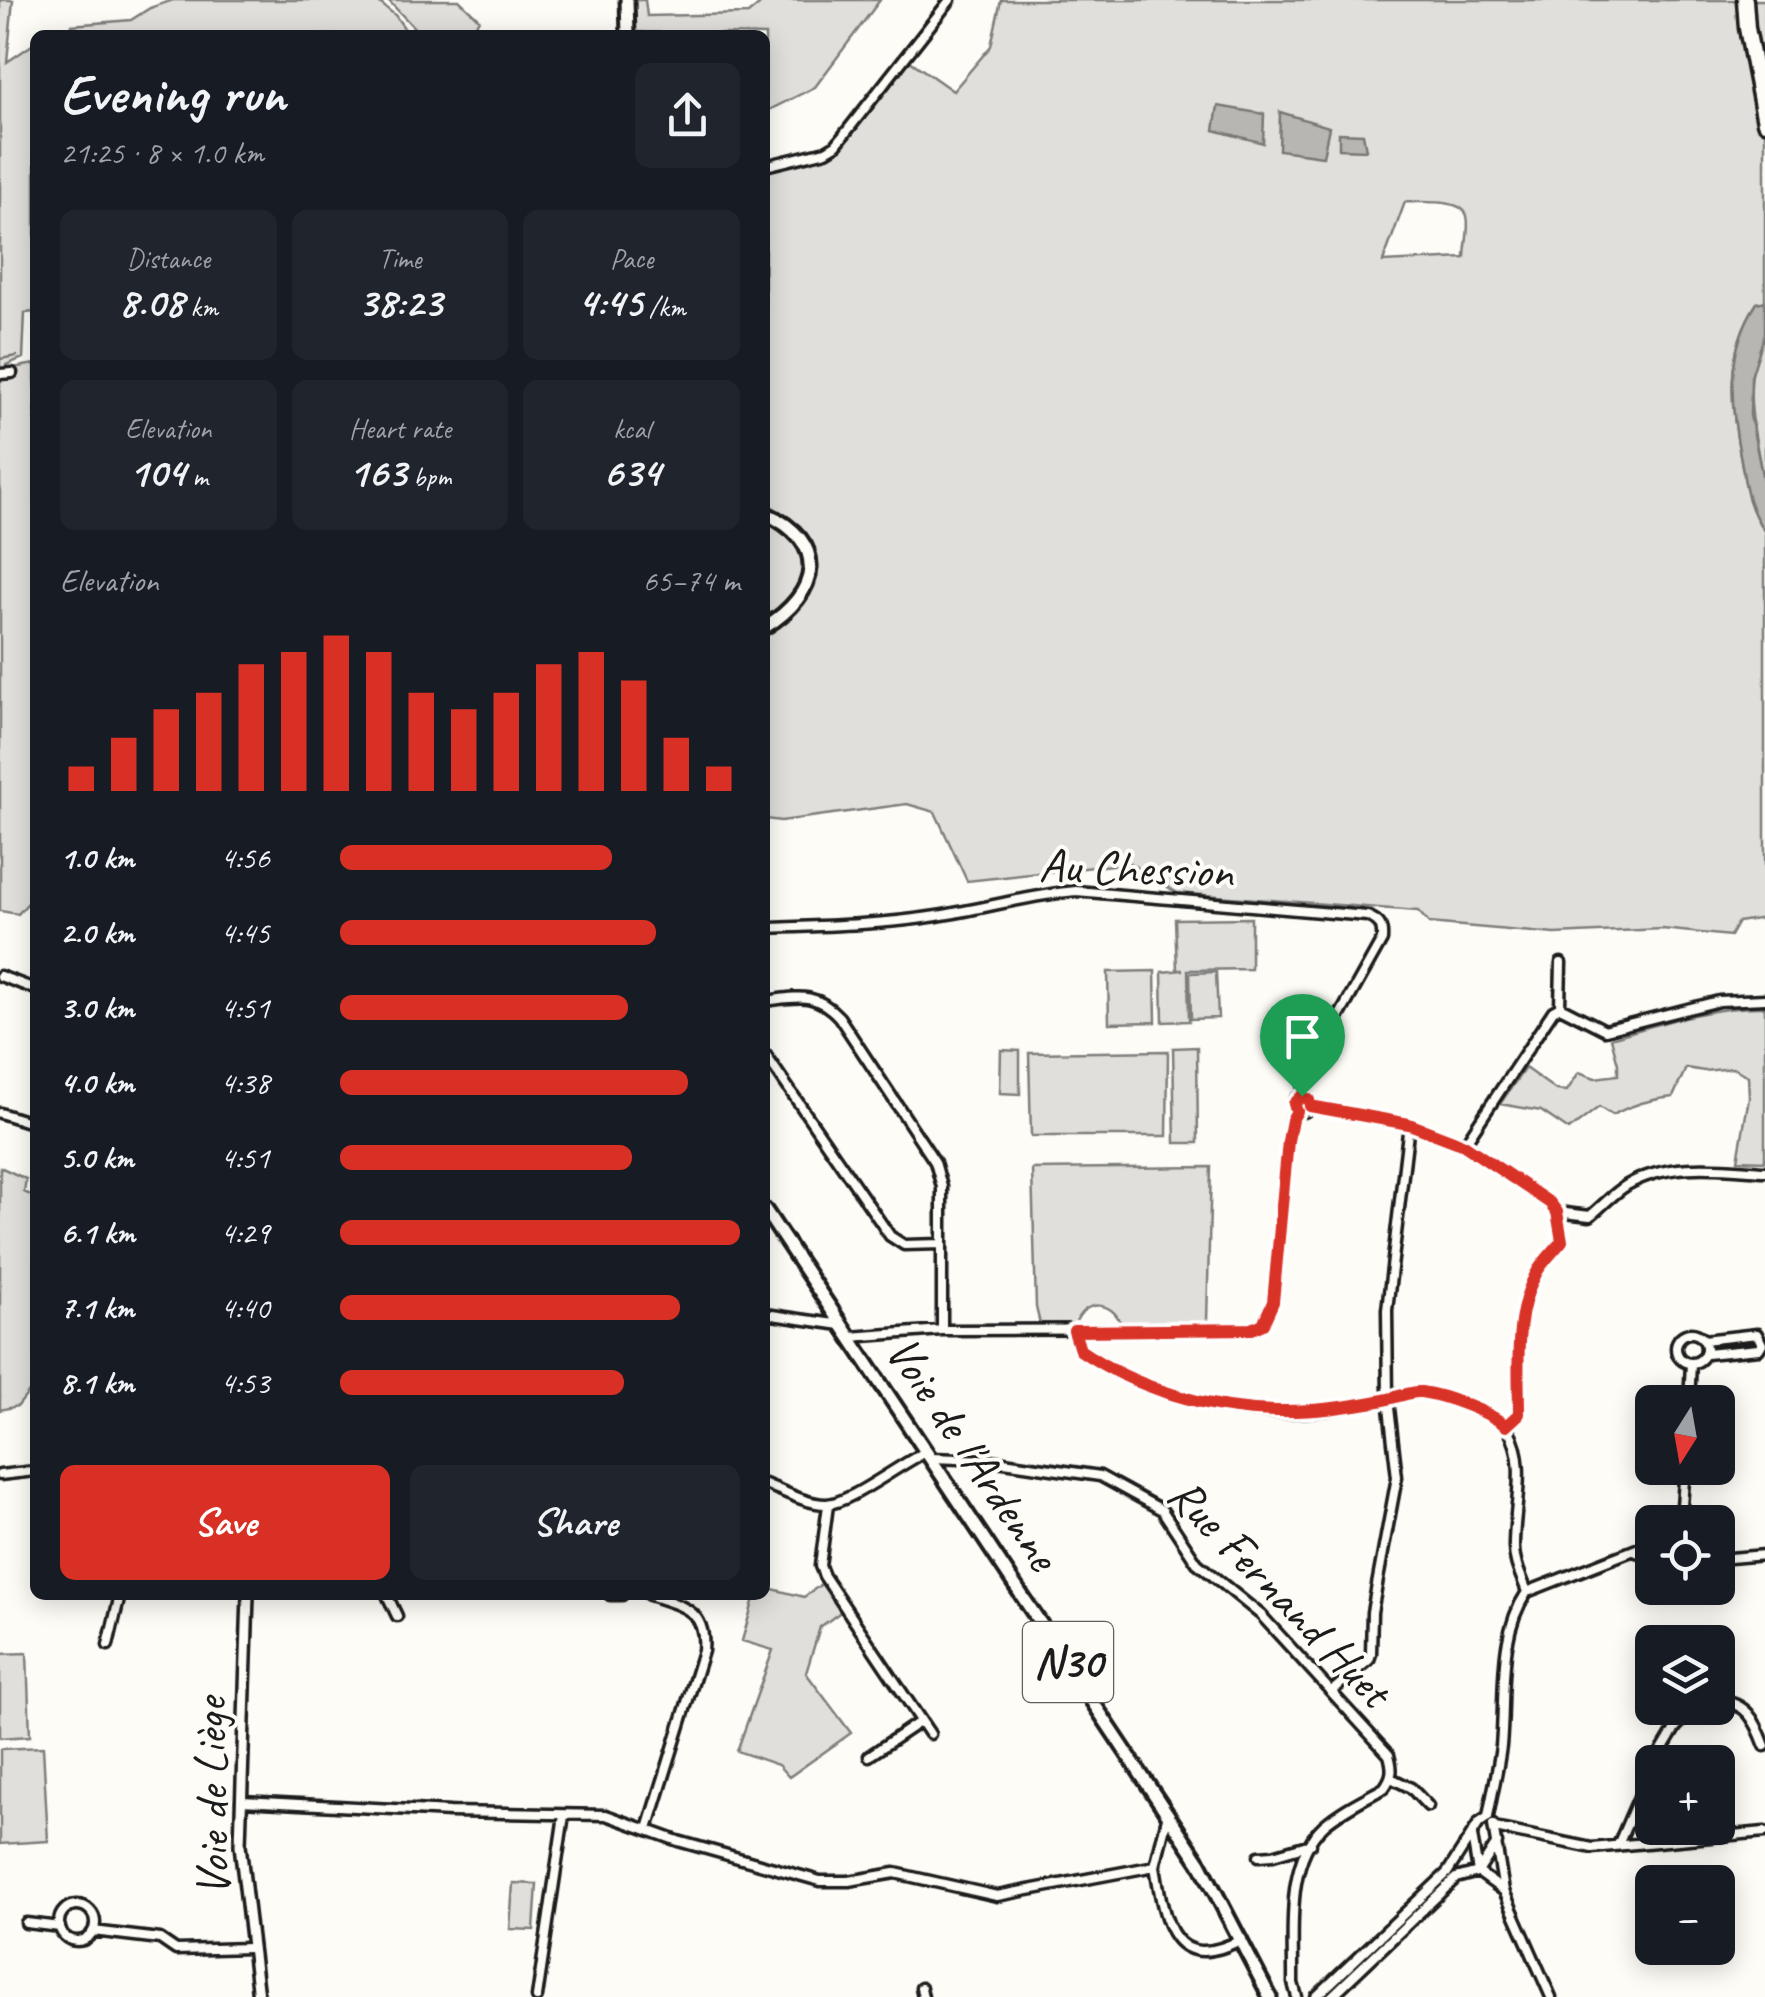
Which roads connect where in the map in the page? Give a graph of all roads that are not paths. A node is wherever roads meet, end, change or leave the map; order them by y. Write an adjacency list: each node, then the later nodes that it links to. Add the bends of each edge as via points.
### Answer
1 (628, 0): 4 (main road)
2 (950, 0): 6 (street, via 836,145)
3 (1745, 0): 5 (highway)
4 (628, 30)
5 (1765, 122)
6 (770, 165)
7 (12, 373): 8 (street)
8 (0, 374)
9 (770, 516): 10 (main road, via 796,532 811,561 804,593)
10 (770, 622)
11 (770, 928): 19 (street, Au Chession, via 940,916 1076,890 1367,916 1382,927 1382,940 1303,1082)
12 (1561, 964): 17 (street)
13 (0, 976): 14 (street)
14 (30, 986)
15 (1765, 999): 17 (street, via 1719,1000 1605,1030)
16 (770, 1000): 29 (street, via 824,1001 839,1017 940,1173)
17 (1560, 1008): 25 (street)
18 (770, 1061): 29 (street, via 890,1236 904,1245)
19 (1302, 1096): 20 (street); 21 (street, via 1294,1102)
20 (1310, 1106): 21 (street); 24 (street)
21 (1297, 1111): 33 (street, via 1288,1141 1273,1302 1263,1324)
22 (0, 1113): 23 (street)
23 (30, 1122)
24 (1409, 1124): 25 (street); 39 (street, via 1386,1310)
25 (1464, 1145): 27 (street)
26 (1765, 1172): 27 (street, via 1658,1172 1625,1186 1590,1216)
27 (1557, 1212): 40 (street, via 1562,1241 1525,1298 1519,1414)
28 (770, 1218): 31 (main road, Voie de l'Ardenne / N30)
29 (942, 1244): 32 (street)
30 (770, 1315): 31 (street)
31 (841, 1324): 34 (main road, Voie de l'Ardenne / N30)
32 (942, 1330): 33 (street); 34 (street)
33 (1074, 1331): 39 (street, via 1080,1350 1120,1374 1216,1405 1324,1410)
34 (850, 1338): 41 (main road, Voie de l'Ardenne / N30)
35 (1704, 1340): 36 (street); 36 (street, via 1757,1334 1762,1344); 37 (street, via 1690,1332 1677,1340 1678,1356)
36 (1706, 1354): 37 (street)
37 (1692, 1363): 38 (street)
38 (1690, 1385)
39 (1388, 1399): 40 (street, via 1419,1392 1495,1416); 56 (street, via 1398,1477 1372,1612 1371,1654)
40 (1506, 1426): 49 (street, via 1519,1453 1514,1551)
41 (928, 1455): 45 (street); 56 (street, Rue Fernand Huet, via 1100,1476 1162,1510 1198,1564 1250,1604); 68 (main road, Voie de l'Ardenne / N30)
42 (30, 1472): 43 (street)
43 (0, 1475)
44 (770, 1486): 45 (street)
45 (828, 1504): 58 (street, via 824,1576)
46 (1634, 1550): 49 (street)
47 (1765, 1554): 48 (street)
48 (1735, 1557)
49 (1527, 1592): 70 (street, via 1508,1631)
50 (119, 1600): 55 (street)
51 (248, 1600): 63 (street, Voie de Liège)
52 (389, 1600): 54 (street)
53 (662, 1600): 72 (street, via 698,1617 705,1634)
54 (397, 1616)
55 (108, 1645)
56 (1332, 1691): 62 (street, Rue Fernand Huet, via 1388,1755)
57 (1735, 1703): 60 (street, via 1755,1719)
58 (920, 1721): 59 (street); 61 (street)
59 (930, 1734)
60 (1765, 1746)
61 (868, 1756)
62 (1391, 1778): 65 (street); 76 (street, Rue Fernand Huet, via 1320,1828)
63 (241, 1801): 67 (street); 86 (street, Voie de Liège)
64 (522, 1802): 67 (street)
65 (1428, 1806)
66 (1635, 1807): 77 (street)
67 (527, 1813): 69 (street)
68 (1168, 1814): 79 (street); 85 (main road, Voie de l'Ardenne / N30)
69 (564, 1815): 72 (street, via 606,1815); 88 (street)
70 (1488, 1817): 71 (street); 74 (street)
71 (1494, 1828): 75 (street); 77 (street, via 1577,1846)
72 (648, 1829): 79 (street, via 820,1881 895,1873 997,1896)
73 (1765, 1832): 77 (street)
74 (1472, 1836): 80 (street); 91 (street, via 1447,1873)
75 (1497, 1843): 80 (street); 81 (street)
76 (1311, 1844): 78 (street, Rue Fernand Huet); 90 (street, Rue Fernand Huet, via 1295,1890)
77 (1618, 1845)
78 (1259, 1856)
79 (1155, 1866): 85 (street, via 1164,1918 1180,1944 1208,1951)
80 (1478, 1872): 81 (street); 92 (street, via 1456,1878)
81 (1504, 1892): 93 (street)
82 (26, 1922): 83 (street)
83 (60, 1927): 84 (street, via 78,1941); 84 (street, via 63,1913 81,1906 93,1915)
84 (93, 1931): 86 (street, via 160,1939 176,1950)
85 (1242, 1939): 89 (main road, Voie de l'Ardenne / N30)
86 (250, 1948): 87 (street, Voie de Liège)
87 (258, 1997)
88 (537, 1997)
89 (1270, 1997)
90 (1297, 1997)
91 (1316, 1997)
92 (1331, 1997)
93 (1551, 1997)

